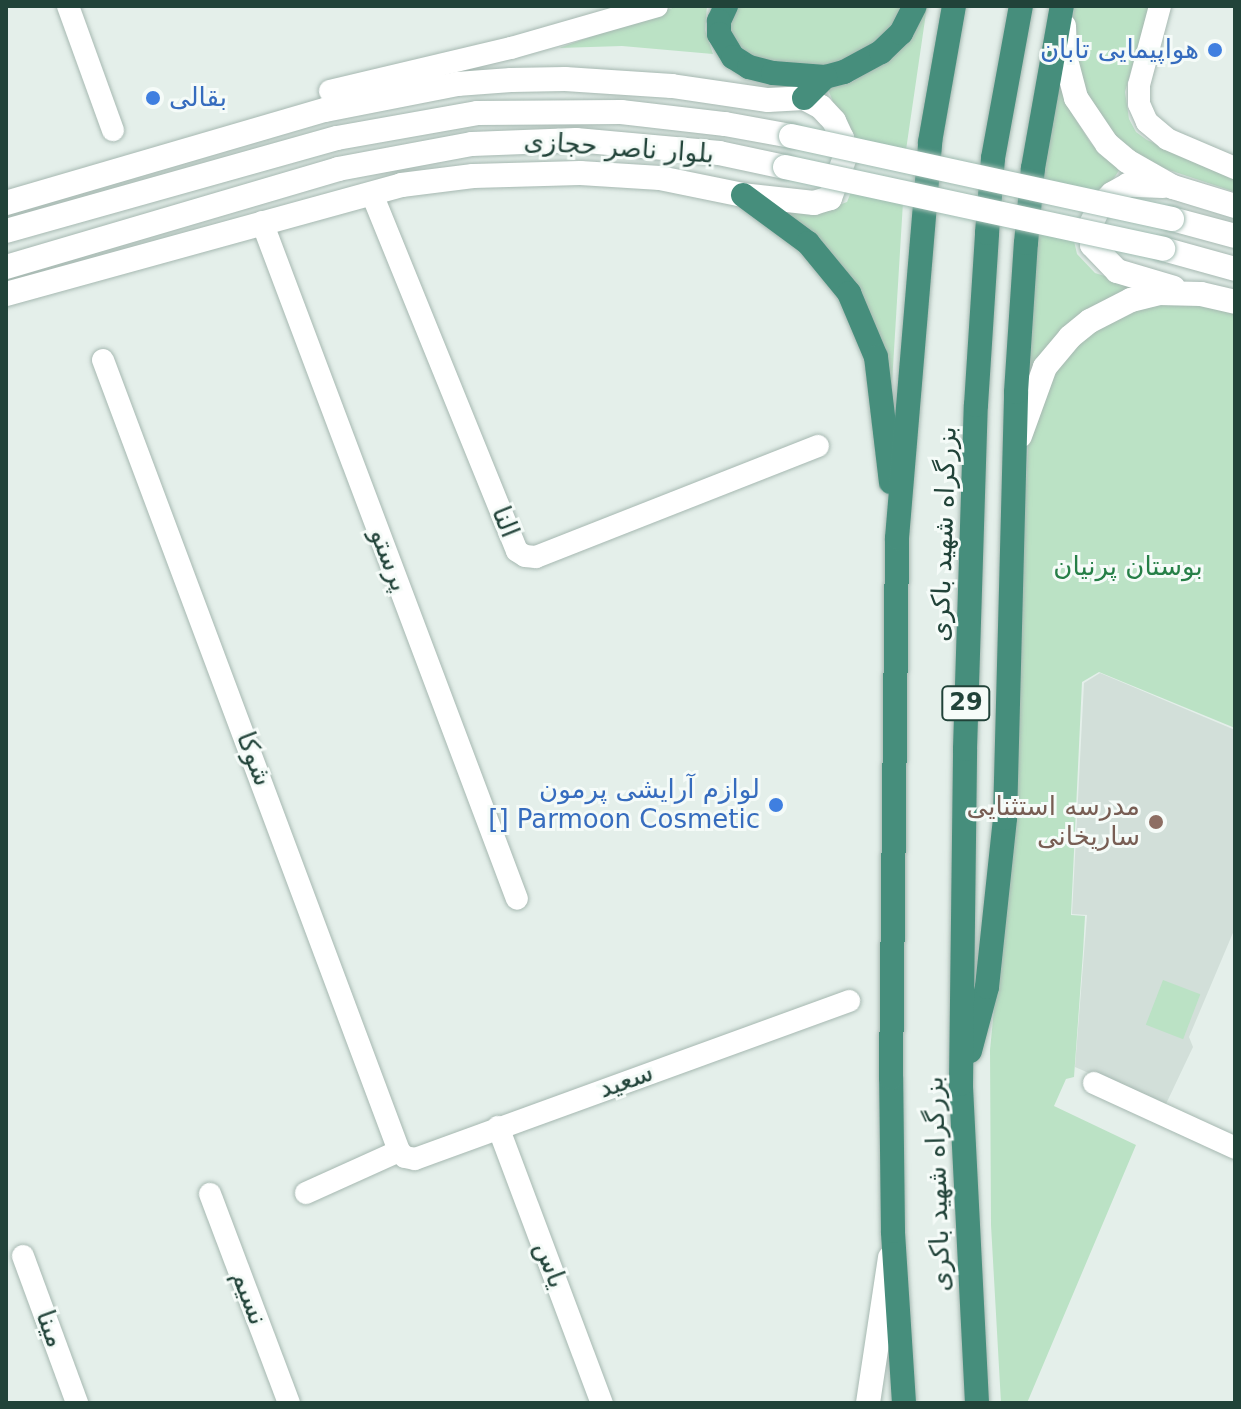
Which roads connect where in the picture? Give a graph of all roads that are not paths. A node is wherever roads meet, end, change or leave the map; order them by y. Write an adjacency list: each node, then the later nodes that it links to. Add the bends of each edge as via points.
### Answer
1 (68, 6): 12 (street)
2 (657, 6): 10 (street, via 537,42)
3 (726, 6): 9 (highway, via 719,34 733,57 773,73)
4 (915, 6): 9 (highway, via 901,33 881,52)
5 (954, 6): 30 (highway, بزرگراه شهید باکری, via 930,142)
6 (1021, 6): 34 (highway, بزرگراه شهید باکری / 29, via 993,158 982,298 965,749)
7 (1063, 6): 14 (main road, via 1069,78 1090,122 1127,161); 29 (highway, via 1033,168)
8 (1160, 6): 13 (street, via 1139,85 1139,104 1147,122 1167,139)
9 (825, 77): 11 (highway)
10 (330, 91)
11 (804, 98): 16 (main road, via 828,114 842,138 845,157 830,198 814,203); 17 (main road, via 768,100 672,86 565,79 457,84 325,110)
12 (113, 130)
13 (1235, 168)
14 (1173, 187): 18 (main road); 25 (main road, via 1128,185 1112,194 1091,224 1092,245 1117,271)
15 (372, 194): 16 (main road, via 402,185 526,173 660,178); 19 (main road); 28 (street, النا, via 517,551 525,556 536,557)
16 (743, 195): 30 (highway, via 808,243 849,293 864,323 881,384)
17 (6, 203)
18 (1235, 206)
19 (262, 222): 24 (main road); 31 (street, پرستو)
20 (6, 231): 21 (main road, بلوار ناصر حجازی, bridge, via 337,138 477,113 621,112 791,136)
21 (1235, 236)
22 (6, 267): 23 (main road, بلوار ناصر حجازی, bridge, via 338,169 472,144 576,140 719,153)
23 (1235, 269)
24 (6, 294)
25 (1201, 294): 26 (main road); 29 (main road, via 1159,293 1131,300 1070,337 1038,380)
26 (1235, 302)
27 (103, 360): 37 (street, شوکا)
28 (818, 446)
29 (1014, 458): 34 (highway, via 1005,818 987,987)
30 (897, 538): 40 (highway, بزرگراه شهید باکری)
31 (517, 899)
32 (849, 1001): 35 (street, سعید)
33 (1094, 1083): 36 (street)
34 (961, 1084): 47 (highway, بزرگراه شهید باکری / 29)
35 (498, 1127): 37 (street, سعید, via 415,1159); 44 (street, یاس)
36 (1235, 1148)
37 (402, 1154): 38 (street, سعید)
38 (306, 1193)
39 (210, 1194): 43 (street, نسیم)
40 (893, 1231): 45 (main road); 46 (highway, بزرگراه شهید باکری)
41 (23, 1256): 42 (street, مینا)
42 (77, 1403)
43 (289, 1403)
44 (602, 1403)
45 (868, 1403)
46 (904, 1403)
47 (977, 1403)

